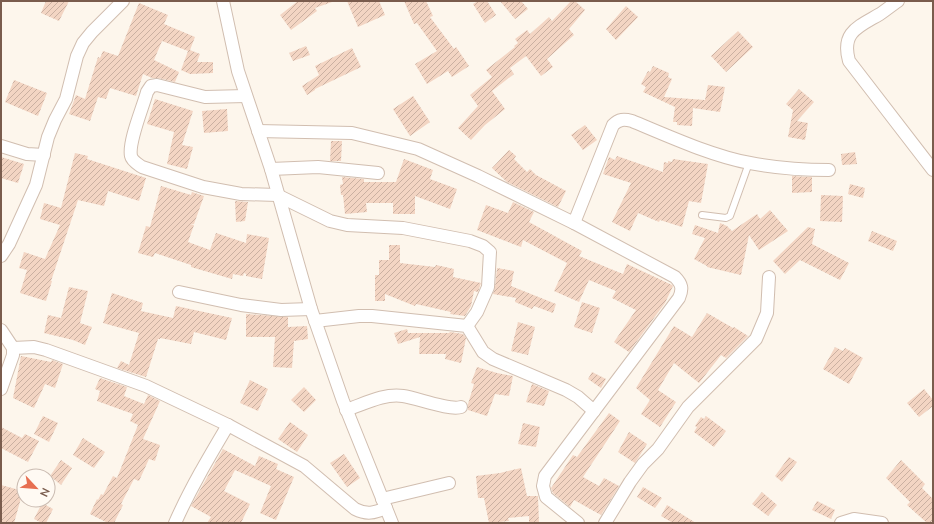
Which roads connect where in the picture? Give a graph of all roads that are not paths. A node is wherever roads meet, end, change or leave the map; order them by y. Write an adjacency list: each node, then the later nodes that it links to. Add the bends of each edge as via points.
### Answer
1 (123, 1): 7 (street, via 83,43 66,99 50,132)
2 (223, 1): 4 (street)
3 (898, 1): 11 (street, via 852,31 846,51 849,61)
4 (246, 96): 5 (street); 13 (street, via 205,97 157,85 151,86 131,144 131,157 142,167 203,187 241,194)
5 (258, 131): 9 (street); 15 (street, via 352,133 418,149)
6 (1, 146): 7 (street, via 27,154)
7 (44, 154): 16 (street, via 36,185)
8 (748, 163): 10 (street); 14 (lane, via 730,216 726,218); 15 (street, via 632,121 617,121)
9 (271, 169): 12 (street, via 318,167); 13 (street)
10 (829, 170)
11 (933, 170)
12 (378, 172)
13 (277, 195): 19 (street); 21 (street, via 308,211 347,225 403,228 470,241 483,246 490,252 488,287 478,312)
14 (702, 215)
15 (574, 223): 27 (street, via 675,277 680,282 682,291)
16 (1, 256)
17 (769, 277): 34 (street, via 767,313 756,339 688,407 630,482)
18 (179, 292): 19 (street, via 241,305 281,310)
19 (311, 309): 20 (street)
20 (316, 321): 21 (street, via 372,316); 26 (street)
21 (467, 326): 27 (street, via 483,352 493,359 566,390)
22 (1, 330): 23 (street)
23 (13, 348): 24 (street); 28 (street, via 34,347 146,386)
24 (1, 389)
25 (460, 407): 26 (street, via 456,409 409,397 388,396)
26 (346, 410): 30 (street)
27 (594, 411): 33 (street, via 545,476 543,486 546,497)
28 (228, 425): 30 (street, via 304,466 362,513 373,514); 31 (street, via 184,502)
29 (449, 483): 30 (street)
30 (384, 503): 32 (street)
31 (176, 523)
32 (392, 523)
33 (578, 523)
34 (605, 523)
35 (841, 523): 36 (street, via 854,519)
36 (882, 523)

